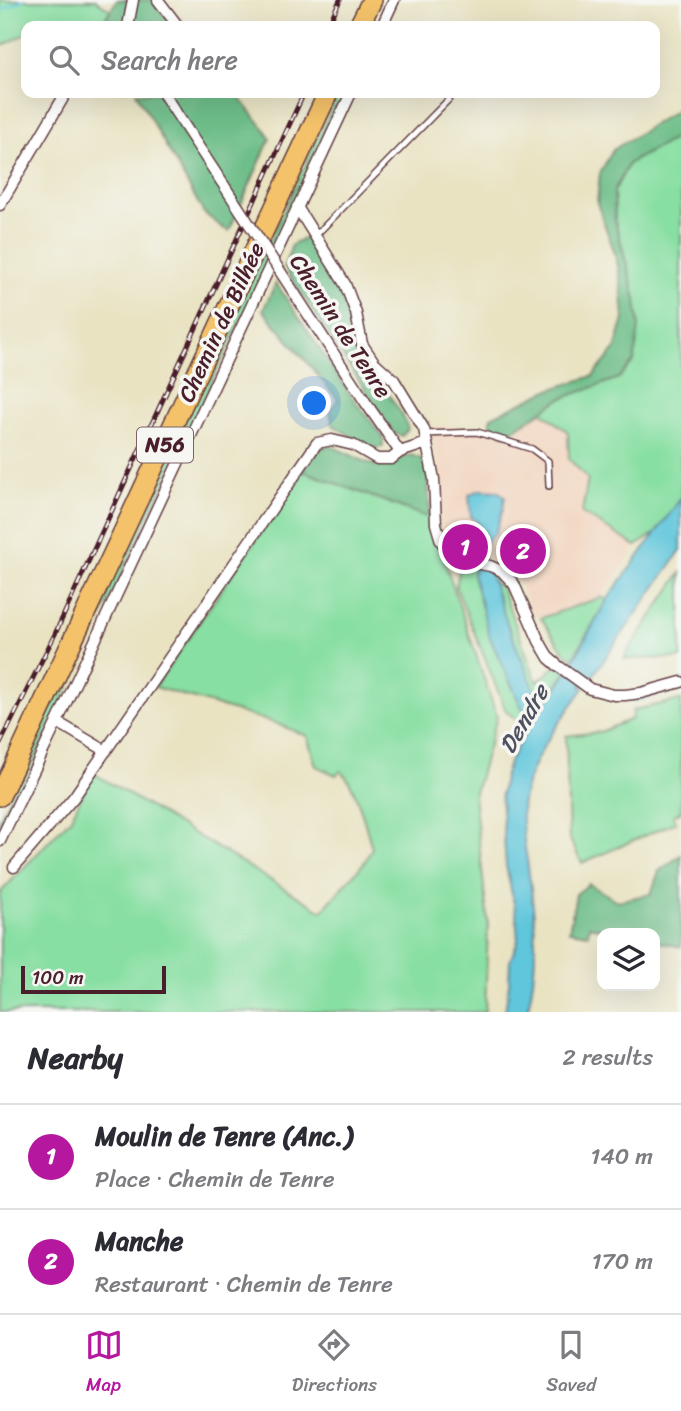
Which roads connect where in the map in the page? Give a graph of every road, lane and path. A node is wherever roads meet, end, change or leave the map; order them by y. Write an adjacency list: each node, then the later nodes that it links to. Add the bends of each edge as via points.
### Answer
1 (132, 0): 5 (street)
2 (158, 0): 6 (street)
3 (372, 0): 7 (highway)
4 (394, 0): 8 (street)
5 (129, 21)
6 (174, 21)
7 (362, 21)
8 (384, 21)
9 (63, 98): 14 (street)
10 (166, 98): 18 (street, Chemin de Tenre, bridge)
11 (326, 98): 23 (highway, N56)
12 (349, 98): 15 (street, Chemin de Bilhée)
13 (450, 98): 16 (lane)
14 (0, 205)
15 (298, 207): 16 (street, Chemin de Tenre); 21 (street, Chemin de Bilhée)
16 (316, 235): 17 (street, Chemin de Tenre, via 345,284 362,344 394,380 425,429)
17 (426, 439): 18 (street); 19 (lane, via 477,432 532,449 548,461); 20 (street, Chemin de Tenre, via 441,541 452,556 502,571 514,584 549,658 602,693 641,693)
18 (400, 452): 22 (street, via 377,459 353,445 332,440 317,443)
19 (549, 486)
20 (681, 682)
21 (58, 722): 22 (street); 24 (street, Chemin de Bilhée)
22 (106, 751): 25 (street, via 74,797)
23 (0, 796)
24 (0, 841)
25 (14, 867)

